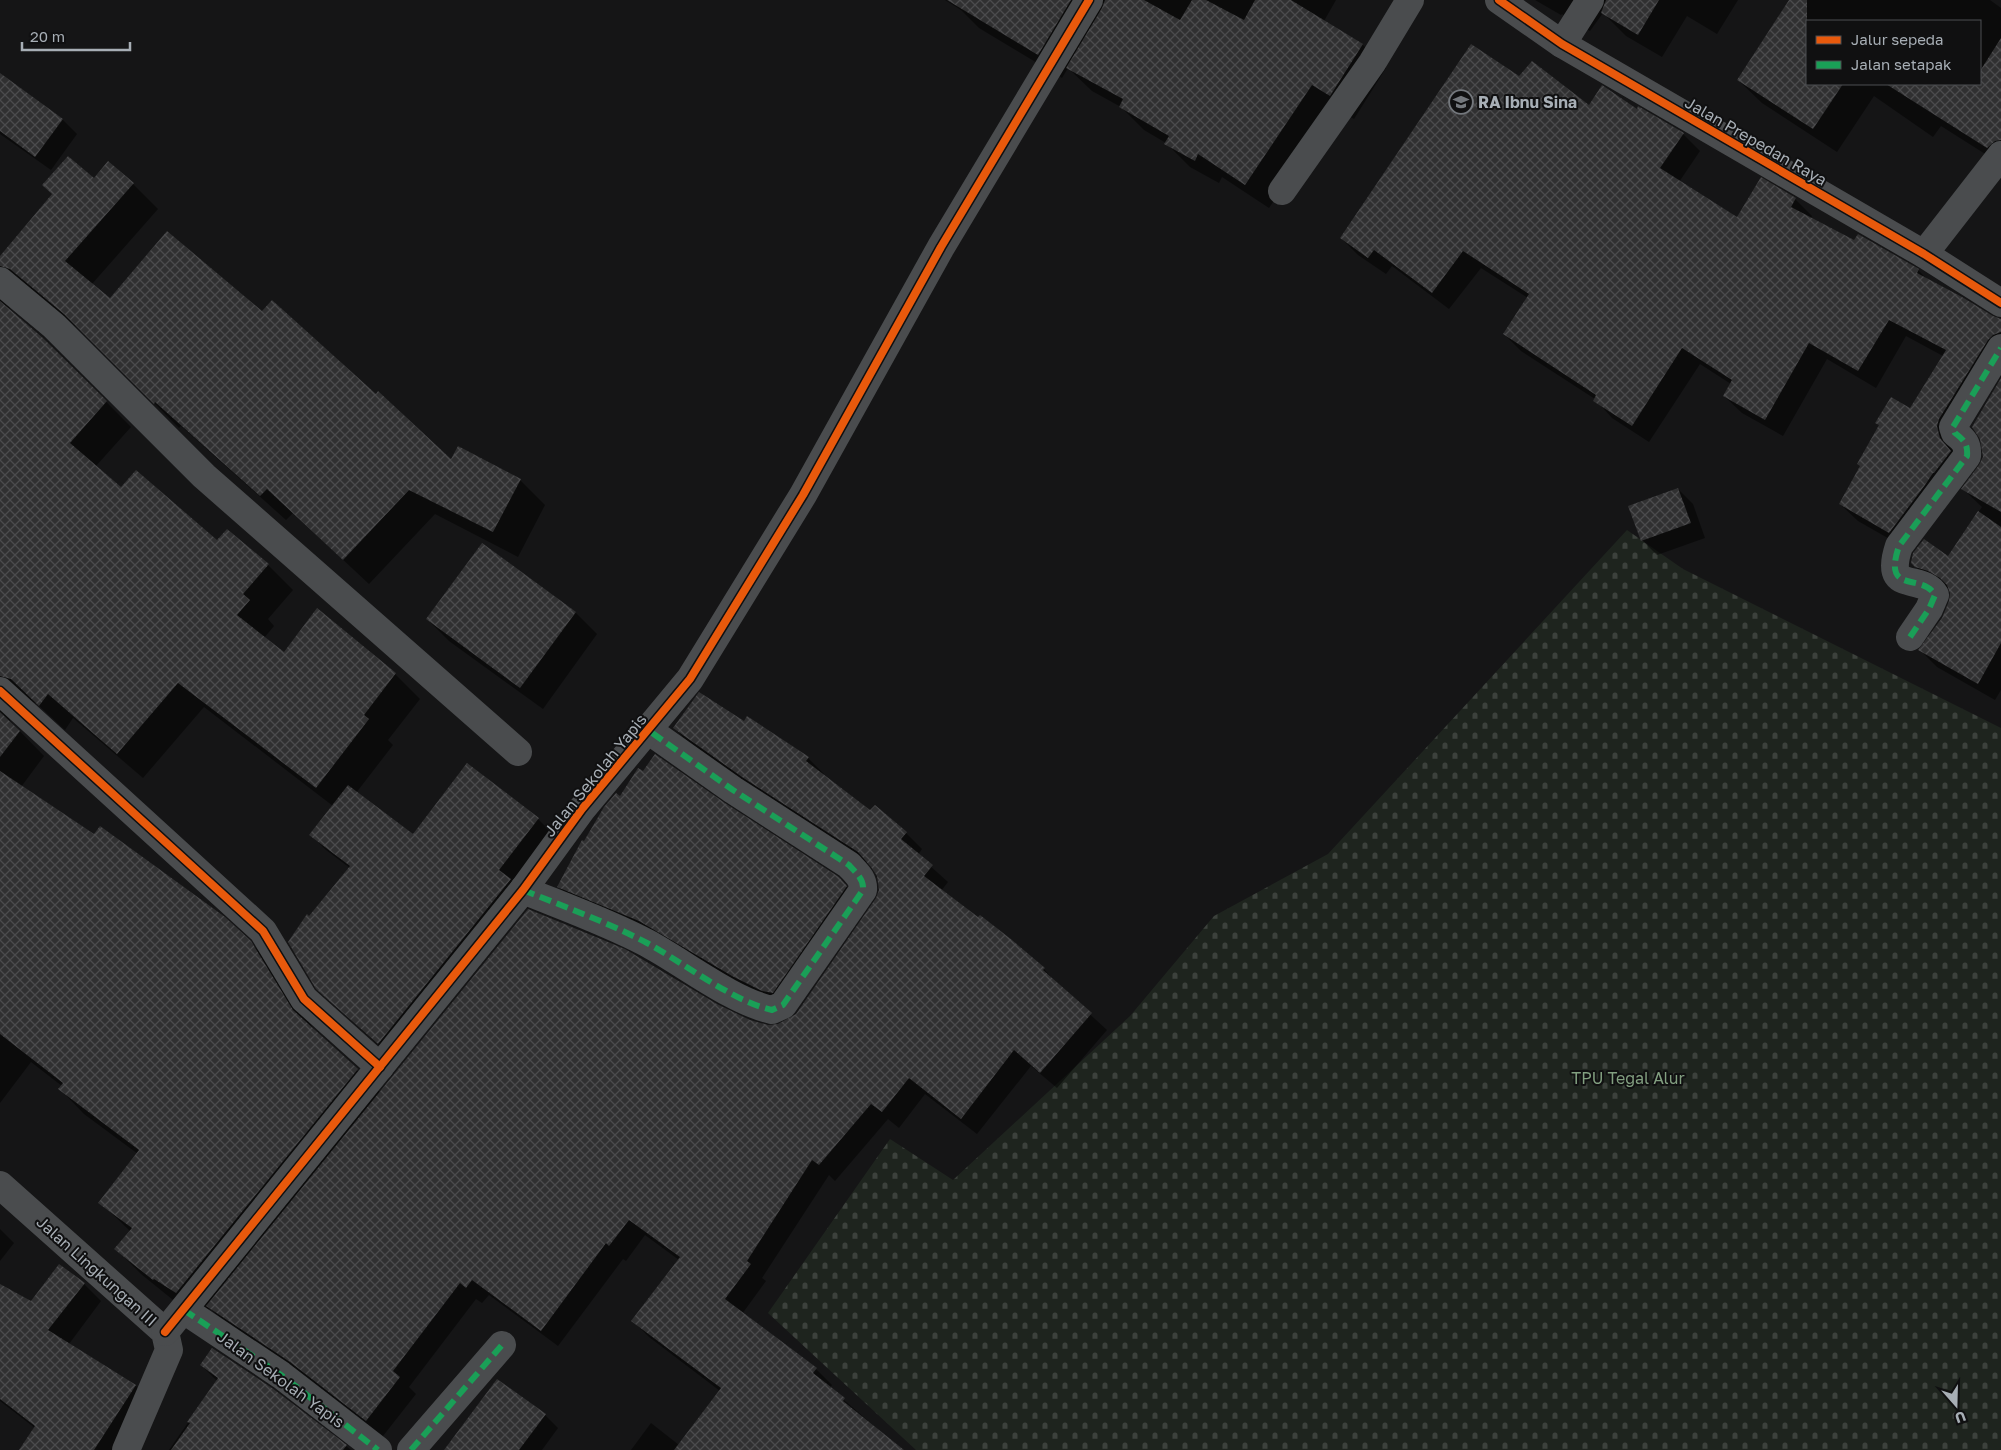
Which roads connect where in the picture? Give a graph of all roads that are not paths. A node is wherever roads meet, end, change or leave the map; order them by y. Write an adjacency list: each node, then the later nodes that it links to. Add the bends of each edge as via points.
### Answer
1 (1089, 0): 14 (street, Jalan Sekolah Yapis, via 941,247 803,495 690,679)
2 (1410, 0): 7 (street, via 1372,63)
3 (1499, 0): 5 (street, Jalan Prepedan Raya)
4 (1590, 0): 5 (street)
5 (1562, 44): 8 (street, Jalan Prepedan Raya)
6 (2001, 155): 8 (street)
7 (1282, 191)
8 (1924, 254): 10 (street, Jalan Prepedan Raya)
9 (0, 281): 15 (street, via 54,326 204,476)
10 (2001, 303)
11 (2001, 348): 12 (street, via 1953,427 1955,433 1965,440 1967,456 1899,546 1896,555 1895,570 1900,578 1925,586 1935,595)
12 (1910, 637)
13 (0, 692): 17 (street, via 263,931 304,999)
14 (648, 730): 16 (street, Jalan Sekolah Yapis, via 582,809); 16 (street, via 849,866 864,884 864,890 783,1005 772,1010 763,1008 647,943)
15 (518, 752)
16 (523, 890): 17 (street, Jalan Sekolah Yapis)
17 (380, 1067): 19 (street, Jalan Sekolah Yapis)
18 (0, 1185): 20 (street, Jalan Lingkungan III)
19 (184, 1310): 20 (street, Jalan Sekolah Yapis); 23 (street, Jalan Sekolah Yapis, via 281,1376)
20 (165, 1332): 22 (street, Jalan Lingkungan III, via 169,1350)
21 (502, 1345): 24 (street)
22 (126, 1450)
23 (378, 1450)
24 (411, 1450)

